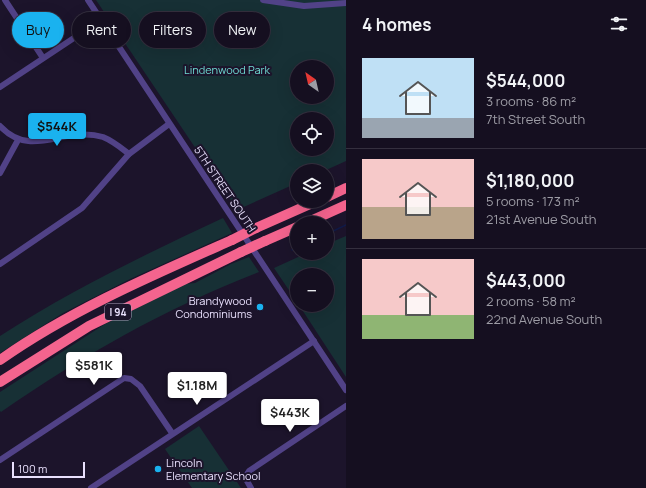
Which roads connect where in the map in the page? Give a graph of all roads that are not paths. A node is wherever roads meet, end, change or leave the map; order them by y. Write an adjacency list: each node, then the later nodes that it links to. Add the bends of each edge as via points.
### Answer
1 (5, 0): 8 (street)
2 (88, 0): 5 (street, 5TH STREET SOUTH)
3 (264, 0): 4 (street, via 304,6)
4 (346, 4)
5 (96, 12)
6 (72, 39): 8 (street)
7 (119, 48): 10 (street, 5TH STREET SOUTH)
8 (44, 58): 9 (street)
9 (0, 87)
10 (169, 124): 13 (street); 22 (street, 5TH STREET SOUTH)
11 (0, 126): 12 (street)
12 (18, 140): 13 (street, via 31,142 75,134 90,135 113,141); 14 (street)
13 (129, 154): 21 (street, via 82,208)
14 (0, 173)
15 (346, 188): 16 (highway)
16 (334, 194)
17 (346, 205): 19 (highway)
18 (301, 208): 23 (highway, I 94, bridge, via 160,272 78,313)
19 (322, 216)
20 (290, 230): 24 (highway, I 94, bridge, via 89,326)
21 (0, 264)
22 (314, 341): 25 (street, 5TH STREET SOUTH); 27 (street)
23 (0, 360)
24 (0, 382)
25 (346, 390)
26 (346, 406): 30 (street, via 247,474 246,481)
27 (172, 434): 28 (street, via 140,386 132,379 124,378); 29 (street)
28 (0, 460)
29 (91, 488)
30 (251, 488)

